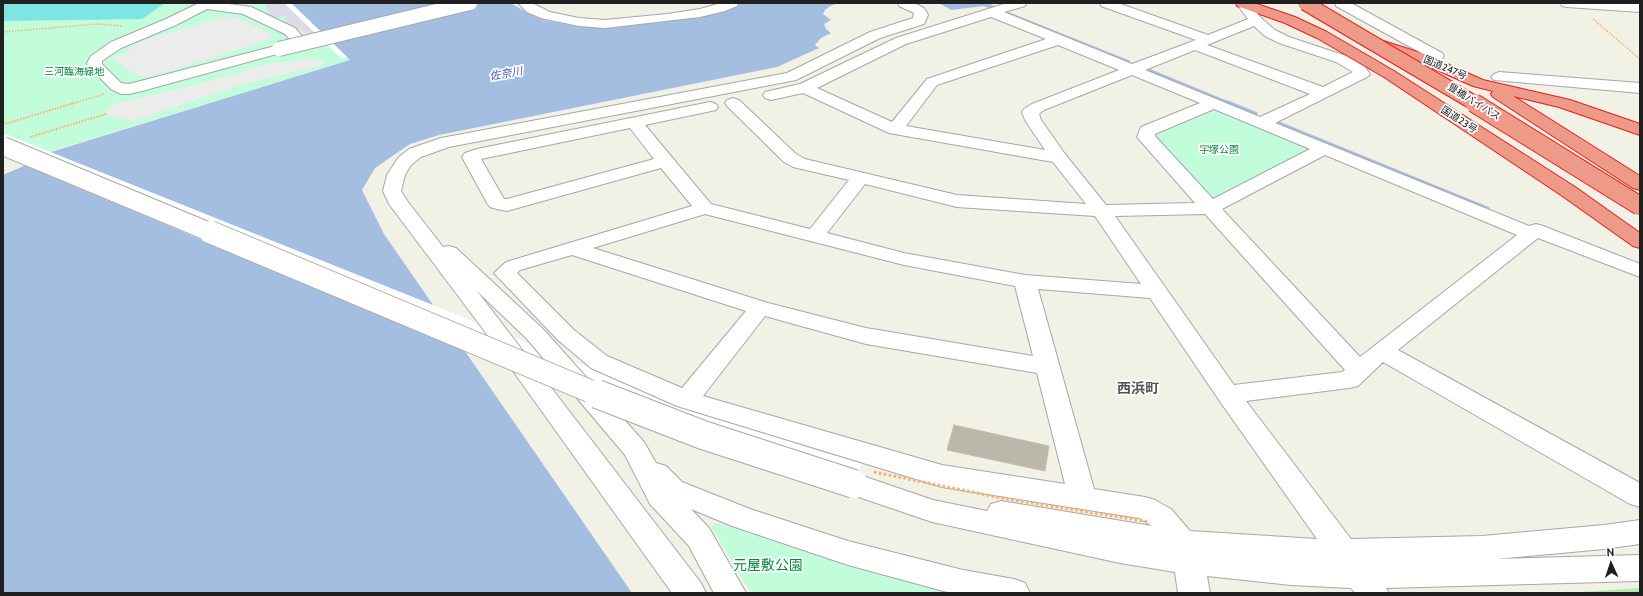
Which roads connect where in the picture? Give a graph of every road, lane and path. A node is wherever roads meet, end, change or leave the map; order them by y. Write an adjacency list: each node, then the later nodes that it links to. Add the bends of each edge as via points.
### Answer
1 (470, 3): 36 (street, bridge, via 279,49 164,88)
2 (524, 3): 5 (street, via 546,15 573,22 605,24 700,13)
3 (690, 3): 19 (street, via 629,12)
4 (703, 3): 16 (street, via 643,14 603,15 581,13)
5 (732, 3)
6 (904, 3): 54 (street, via 919,11 919,20 875,35 791,77 429,147 415,153 404,162 396,175 392,191)
7 (1020, 3): 20 (street)
8 (1106, 3): 26 (street)
9 (1242, 3): 21 (street)
10 (1250, 3): 18 (highway, 国道247号)
11 (1305, 3): 55 (highway, 豊橋バイパス, bridge, via 1436,79)
12 (1313, 3): 18 (highway, via 1302,13); 23 (highway, via 1318,9 1319,19); 53 (highway, 豊橋バイパス, via 1442,78)
13 (1341, 3): 28 (street)
14 (1571, 3): 17 (street); 29 (path)
15 (206, 4): 24 (street); 27 (street, via 246,10 290,31)
16 (559, 5)
17 (1640, 8)
18 (1287, 9): 21 (highway); 23 (highway, 国道247号); 31 (highway, via 1295,20 1341,42)
19 (583, 10)
20 (997, 10): 25 (street); 30 (street); 34 (street, via 886,47)
21 (1263, 16): 26 (street); 31 (highway, 国道23号, via 1322,35); 37 (street, via 1270,33 1341,59 1360,70 1362,74)
22 (3, 32): 24 (path, via 109,24 125,26)
23 (1344, 32): 33 (highway, 国道247号, via 1422,58)
24 (141, 34): 36 (street, via 110,48 94,62 116,86)
25 (1058, 40): 30 (street); 44 (street, via 932,82)
26 (1200, 42): 30 (street); 37 (street)
27 (302, 44)
28 (1437, 56)
29 (1640, 59)
30 (1137, 68): 39 (street); 41 (street); 49 (street, via 1030,112)
31 (1389, 74): 61 (highway, 国道23号, via 1568,191)
32 (1499, 77): 35 (street)
33 (1478, 83): 45 (highway, 国道247号, via 1564,103); 52 (highway, via 1509,99)
34 (806, 88): 38 (street); 44 (street)
35 (1640, 88)
36 (127, 93): 43 (path)
37 (1323, 93): 41 (street)
38 (733, 103): 42 (street); 51 (street, via 790,158 799,163)
39 (1214, 104): 41 (street); 57 (street, via 1147,131 1146,137)
40 (106, 114): 46 (path)
41 (1266, 120): 48 (street)
42 (634, 122): 50 (street); 50 (street, via 471,157 497,203 507,205)
43 (3, 123)
44 (895, 129): 49 (street)
45 (1640, 130)
46 (24, 138)
47 (3, 146): 73 (street, bridge, via 626,406 703,435)
48 (1324, 149): 57 (street); 59 (street)
49 (1059, 158): 58 (street)
50 (665, 161): 56 (street)
51 (860, 178): 58 (street, via 957,201); 60 (street)
52 (1640, 184)
53 (1640, 200)
54 (399, 204): 72 (street, via 536,334); 83 (street)
55 (1640, 206)
56 (704, 208): 60 (street); 62 (street)
57 (1210, 208): 58 (street); 69 (street)
58 (1101, 211): 65 (street)
59 (1530, 233): 63 (street, via 1536,230); 67 (street)
60 (815, 236): 64 (street, via 904,259)
61 (1640, 242)
62 (572, 248): 66 (street); 71 (street, via 513,266 505,273 566,335 599,362)
63 (1640, 271)
64 (1024, 281): 65 (street); 68 (street)
65 (1156, 292): 70 (street)
66 (760, 308): 68 (street, via 866,336); 71 (street)
67 (1381, 351): 69 (street); 74 (street)
68 (1047, 367): 75 (street)
69 (1359, 371): 70 (street, via 1350,380)
70 (1228, 394): 79 (street)
71 (686, 400): 75 (street, via 942,476)
72 (635, 449): 82 (street, via 672,490 742,518); 84 (street, via 660,496 699,537)
73 (865, 482): 76 (path, bridge, via 1001,498); 78 (street, via 932,511 1120,552)
74 (1640, 496)
75 (1082, 498): 78 (street, via 1146,508 1161,518)
76 (1150, 522)
77 (1640, 532): 79 (street, via 1482,548)
78 (1185, 552): 79 (street); 81 (street); 86 (street)
79 (1343, 552): 81 (street)
80 (1640, 568): 81 (street)
81 (1367, 584)
82 (963, 588): 85 (street)
83 (690, 593)
84 (730, 593)
85 (1014, 593)
86 (1194, 593)

